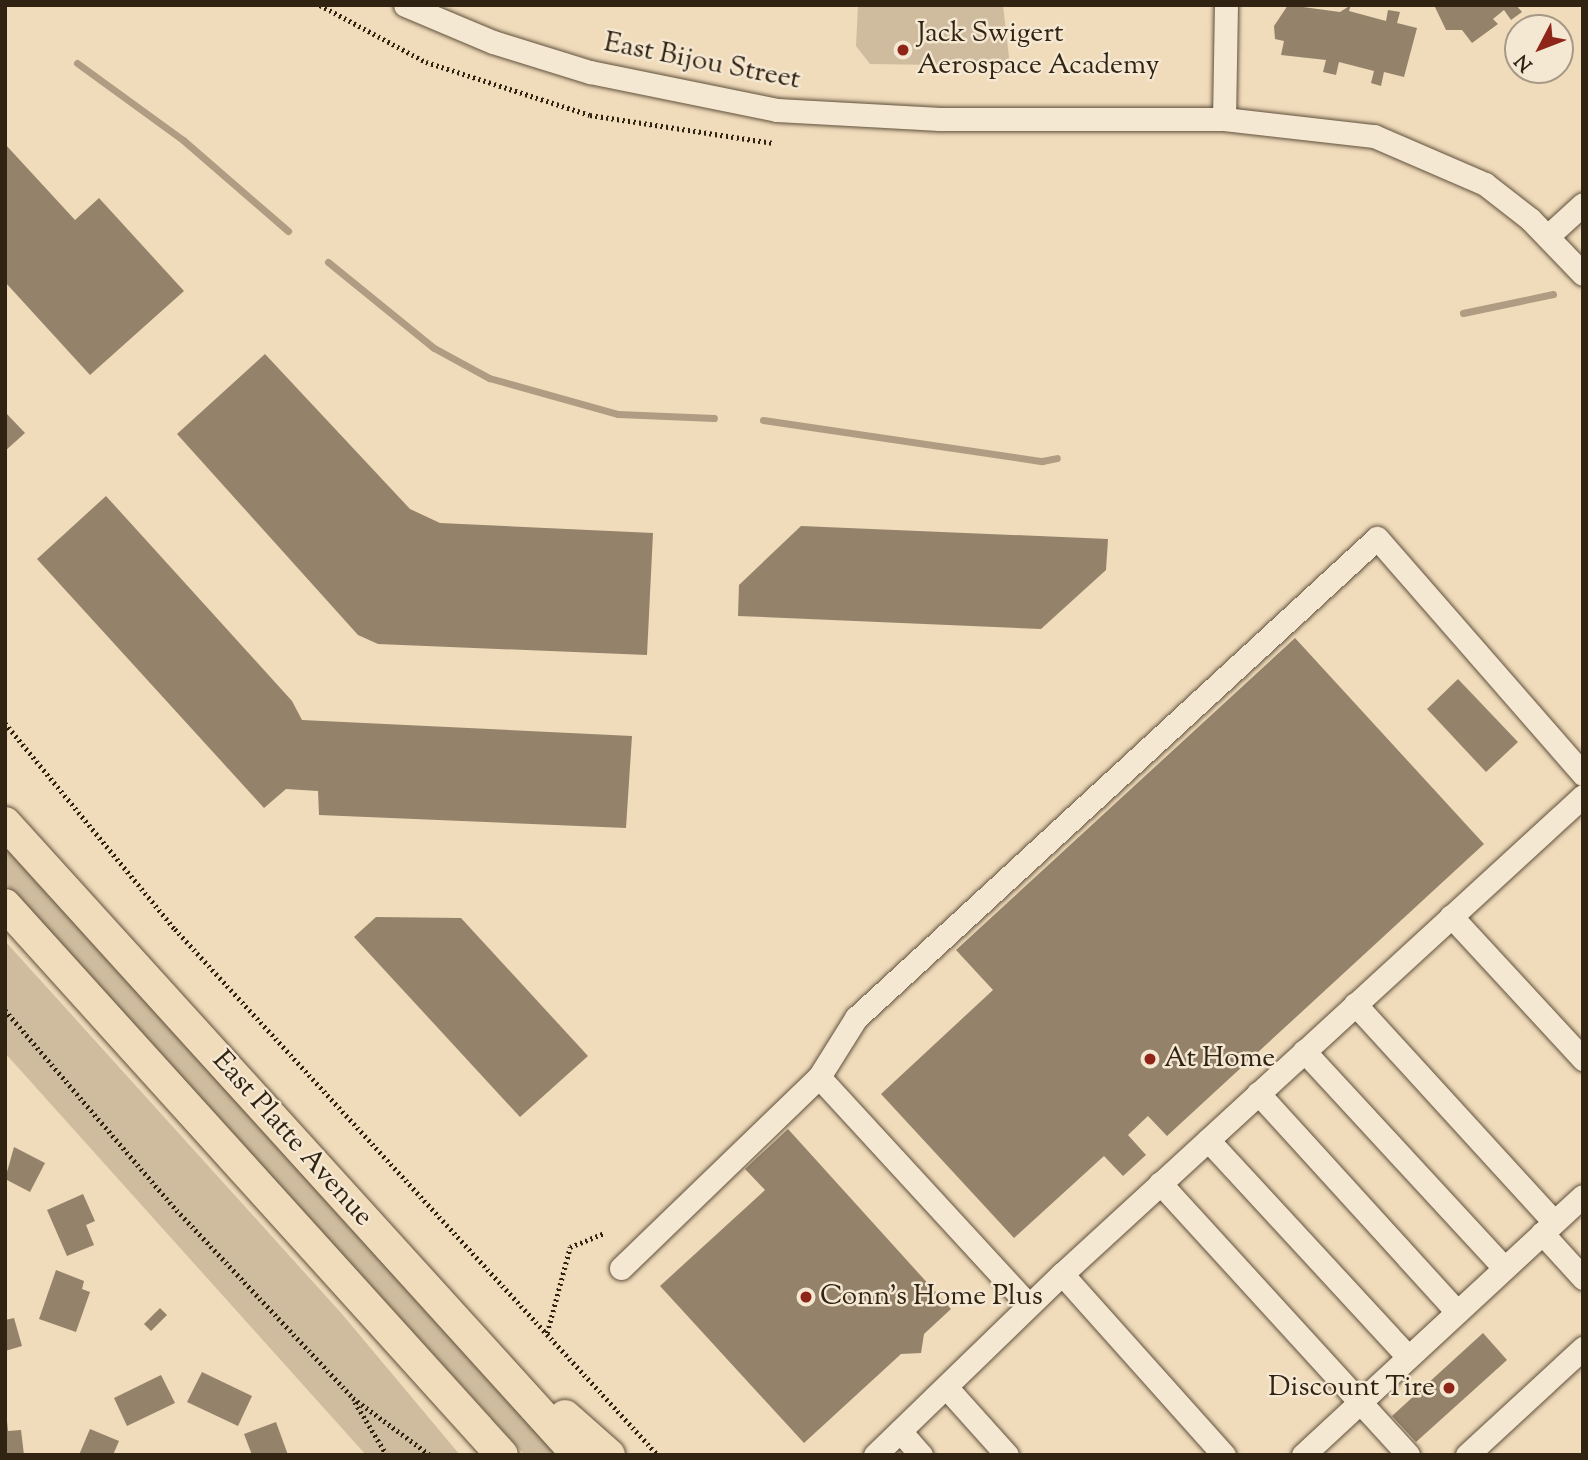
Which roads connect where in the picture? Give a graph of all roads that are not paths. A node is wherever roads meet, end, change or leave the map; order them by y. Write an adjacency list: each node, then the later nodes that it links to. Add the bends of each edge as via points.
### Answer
1 (405, 5): 3 (street, East Bijou Street, via 493,43 590,72 777,110 940,119)
2 (1226, 5): 3 (street)
3 (1224, 119): 5 (street, East Bijou Street, via 1374,136 1485,184)
4 (1583, 204): 5 (street)
5 (1548, 236): 6 (street, East Bijou Street)
6 (1582, 271)
7 (1583, 774): 15 (street, via 1377,538 856,1018)
8 (1583, 796): 11 (street)
9 (5, 823): 28 (highway, East Platte Avenue)
10 (5, 905): 30 (highway, East Platte Avenue)
11 (1451, 916): 12 (street); 14 (street)
12 (1355, 1004): 13 (street); 20 (street)
13 (1304, 1051): 16 (street); 22 (street)
14 (1583, 1059)
15 (819, 1077): 21 (street); 25 (street)
16 (1258, 1093): 17 (street); 26 (street)
17 (1208, 1140): 18 (street); 29 (street)
18 (1160, 1183): 23 (street); 32 (street)
19 (1583, 1196): 20 (street)
20 (1548, 1228): 22 (street); 24 (street)
21 (621, 1268)
22 (1504, 1268): 26 (street)
23 (1062, 1273): 25 (street); 41 (street)
24 (1583, 1278)
25 (1029, 1306): 31 (street)
26 (1457, 1312): 29 (street)
27 (1583, 1348): 44 (street)
28 (490, 1357): 36 (highway, East Platte Avenue); 37 (highway)
29 (1408, 1357): 32 (street)
30 (421, 1366): 34 (highway); 35 (highway, East Platte Avenue)
31 (946, 1387): 33 (street); 40 (street)
32 (1361, 1400): 42 (street); 43 (street)
33 (900, 1431): 38 (street); 39 (street)
34 (484, 1455)
35 (502, 1455)
36 (578, 1455)
37 (609, 1455)
38 (875, 1455)
39 (920, 1455)
40 (1007, 1455)
41 (1224, 1455)
42 (1303, 1455)
43 (1408, 1455)
44 (1467, 1455)

